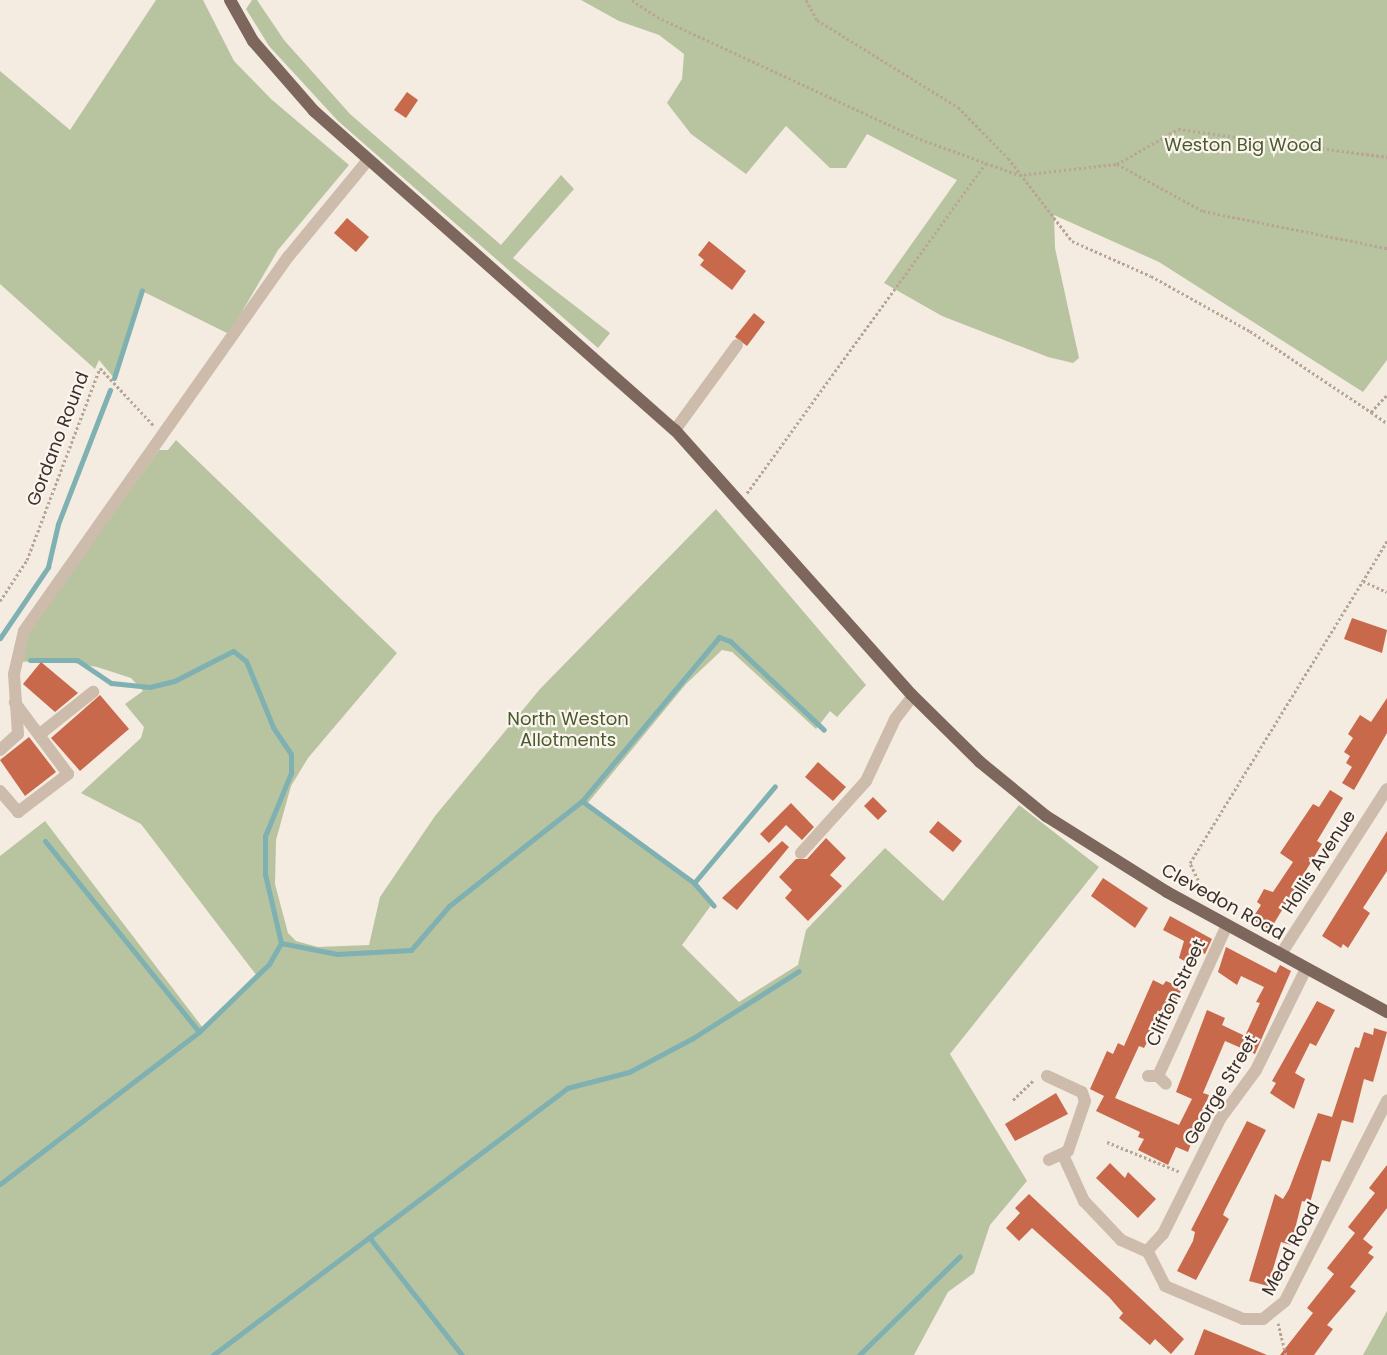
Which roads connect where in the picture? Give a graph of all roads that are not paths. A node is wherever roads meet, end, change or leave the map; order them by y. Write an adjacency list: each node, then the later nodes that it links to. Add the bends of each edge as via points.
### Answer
1 (230, 0): 2 (main road, Clevedon Road, via 253,40 281,76)
2 (367, 161): 4 (main road, Clevedon Road); 7 (street, via 288,257 24,631 16,654)
3 (737, 345): 4 (street)
4 (675, 430): 6 (main road, Clevedon Road)
5 (92, 692): 8 (street)
6 (914, 696): 12 (street, via 895,719 866,781); 13 (main road, Clevedon Road, via 948,733 1046,816)
7 (15, 703): 8 (street); 9 (street, via 18,734)
8 (40, 734): 11 (street, via 66,767 68,776 18,812)
9 (0, 750)
10 (1387, 789): 14 (street, Hollis Avenue)
11 (0, 791)
12 (801, 853)
13 (1227, 925): 14 (main road, Clevedon Road); 18 (street, Clifton Street)
14 (1281, 954): 15 (main road, Clevedon Road)
15 (1306, 969): 16 (main road, Clevedon Road); 22 (street, George Street, via 1256,1070 1220,1119 1162,1234)
16 (1387, 1012)
17 (1047, 1076): 20 (street, via 1085,1097)
18 (1157, 1079)
19 (1387, 1100): 22 (street, Mead Road, via 1275,1313 1247,1320 1168,1288)
20 (1065, 1153): 21 (street); 22 (street, via 1084,1201 1121,1240)
21 (1049, 1160)
22 (1147, 1251)

